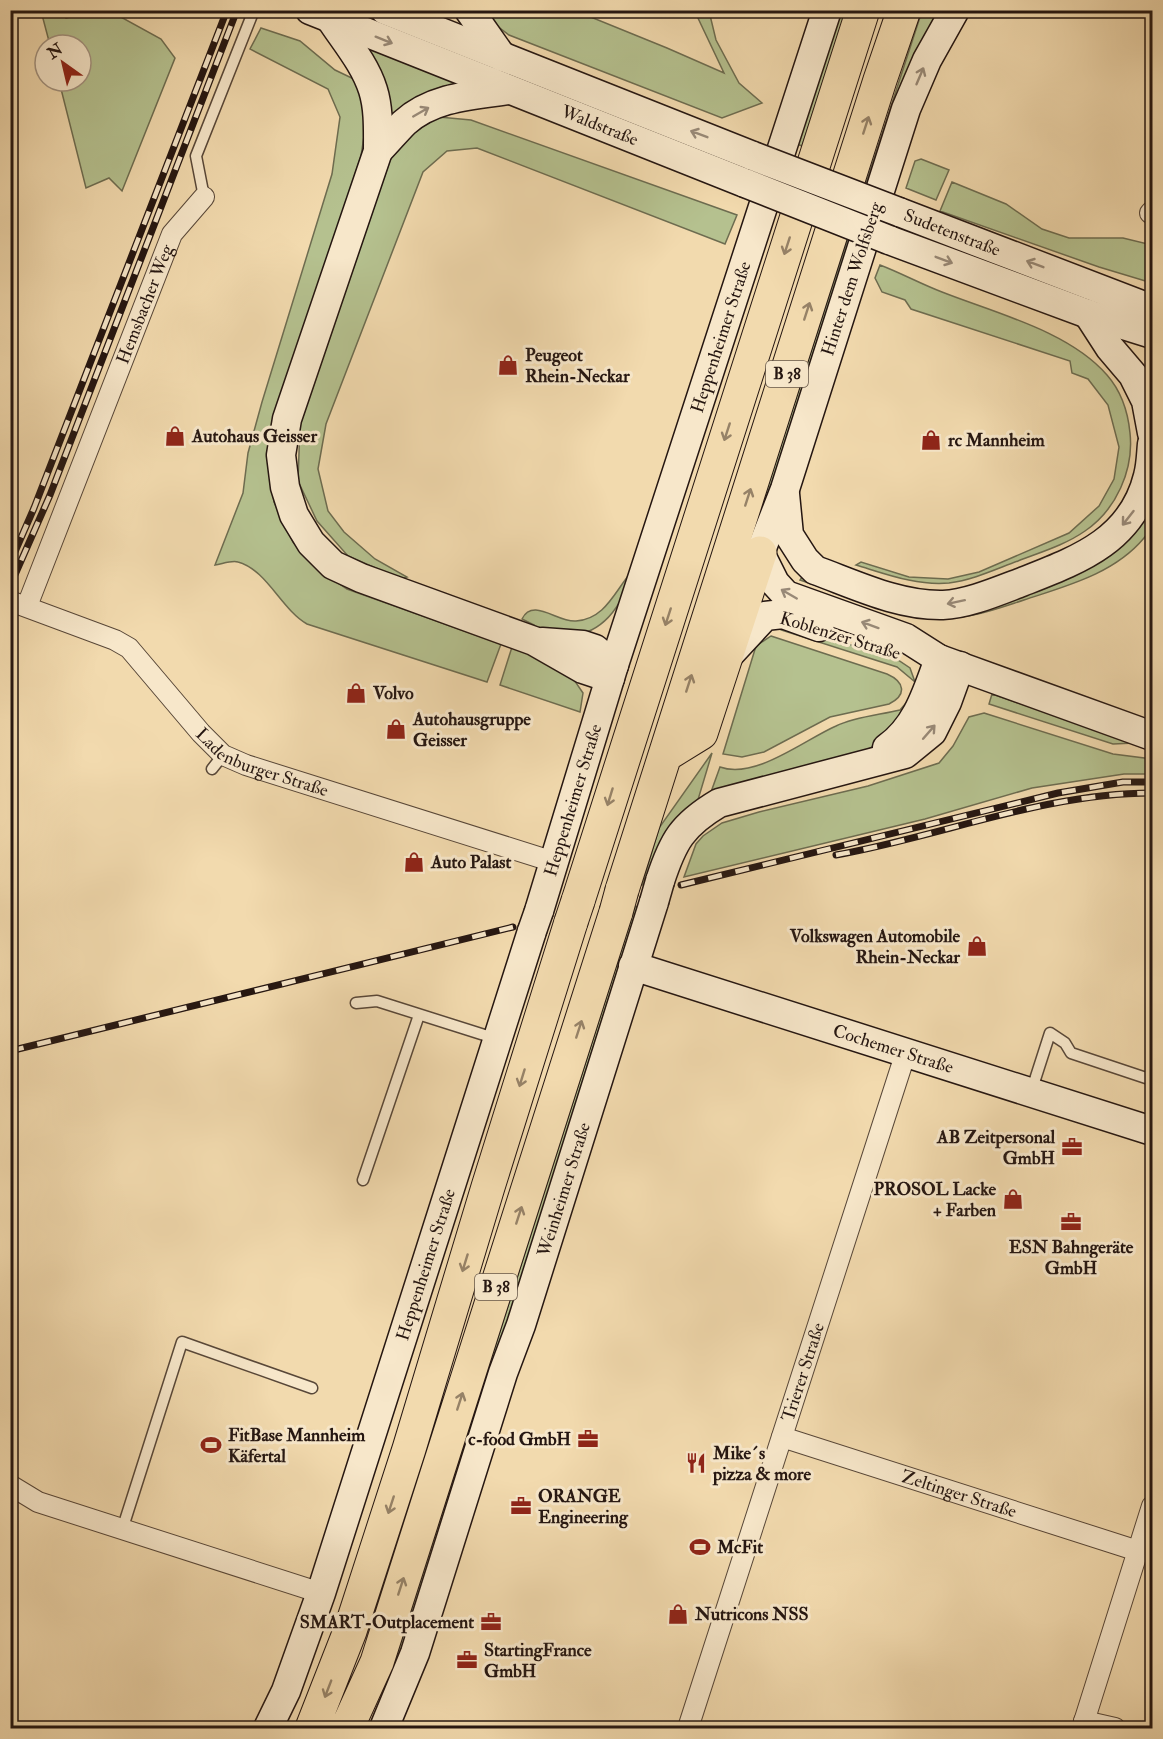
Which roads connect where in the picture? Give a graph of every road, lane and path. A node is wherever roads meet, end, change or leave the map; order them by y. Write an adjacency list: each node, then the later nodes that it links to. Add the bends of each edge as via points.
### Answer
1 (254, 10): 13 (lane, Hemsbacher Weg, via 196,156)
2 (385, 10): 9 (main road, Waldstraße)
3 (469, 10): 9 (main road)
4 (827, 10): 26 (main road, Heppenheimer Straße)
5 (863, 10): 53 (highway, B 38, one-way to 53, via 630,734 409,1449 350,1631)
6 (904, 10): 33 (highway, B 38, one-way to 6)
7 (955, 10): 23 (main road, Hinter dem Wolfsberg, one-way to 7, via 906,108)
8 (320, 14): 10 (main road, Waldstraße, one-way to 10); 11 (main road, via 361,63 373,90)
9 (502, 57): 12 (main road, Waldstraße, one-way to 9)
10 (511, 90): 11 (main road, one-way to 10, via 405,122 426,108 451,99); 14 (main road, Waldstraße, bridge)
11 (378, 151): 27 (main road, via 287,419 281,455 285,487 294,515 311,543 333,565)
12 (753, 156): 15 (main road, Sudetenstraße, one-way to 12, bridge)
13 (204, 197): 25 (street, Hemsbacher Weg, via 172,234)
14 (889, 240): 18 (main road, Sudetenstraße, one-way to 18)
15 (1090, 285): 16 (main road); 17 (main road, Sudetenstraße)
16 (1152, 290)
17 (1152, 309)
18 (1088, 314): 19 (main road, Sudetenstraße); 20 (main road); 21 (main road, via 1133,375 1146,401)
19 (1152, 334)
20 (1152, 368)
21 (1152, 433)
22 (1152, 444): 23 (main road, one-way to 23, via 1148,476 1132,514 1106,542 1072,563 984,596 944,605 899,600 815,570 789,535)
23 (785, 489): 24 (main road, Hinter dem Wolfsberg)
24 (760, 553): 29 (highway); 30 (main road, Koblenzer Straße, one-way to 24, via 906,638 786,595 775,583)
25 (19, 603): 34 (street, Ladenburger Straße, via 129,648 201,734 217,762 246,765)
26 (634, 608): 28 (main road); 31 (main road, Heppenheimer Straße)
27 (518, 635): 28 (main road); 31 (main road, via 583,669)
28 (582, 645): 31 (main road, via 595,649)
29 (724, 660): 30 (main road, Koblenzer Straße, via 765,616 783,614 899,655); 33 (highway, via 701,733)
30 (950, 663): 32 (main road, Koblenzer Straße); 35 (main road, Weinheimer Straße, via 915,719 895,742 860,767 743,795 698,815 680,834 668,858)
31 (612, 671): 34 (main road, Heppenheimer Straße)
32 (1152, 736)
33 (674, 745): 54 (highway, B 38, one-way to 33, via 377,1662 619,901)
34 (554, 862): 38 (main road, Heppenheimer Straße)
35 (633, 966): 39 (main road, Cochemer Straße); 55 (main road, Weinheimer Straße, via 415,1653)
36 (356, 1003): 37 (lane, via 376,1001)
37 (419, 1015): 38 (lane); 43 (lane)
38 (497, 1039): 50 (main road, Heppenheimer Straße)
39 (906, 1052): 41 (main road, Cochemer Straße); 45 (street, Trierer Straße)
40 (1152, 1080): 41 (lane, via 1071,1053 1065,1043 1050,1033)
41 (1031, 1092): 42 (main road, Cochemer Straße)
42 (1152, 1131)
43 (363, 1180)
44 (312, 1388): 48 (lane, via 182,1342)
45 (782, 1437): 49 (street, Zeltinger Straße); 56 (street, Trierer Straße)
46 (10, 1485): 48 (street, via 38,1502)
47 (1152, 1506): 49 (street)
48 (122, 1530): 50 (street)
49 (1138, 1551): 51 (street)
50 (321, 1593): 52 (main road, Heppenheimer Straße, via 286,1691)
51 (1083, 1725): 57 (street)
52 (268, 1728)
53 (312, 1728)
54 (347, 1728)
55 (384, 1728)
56 (688, 1728)
57 (1115, 1728)

